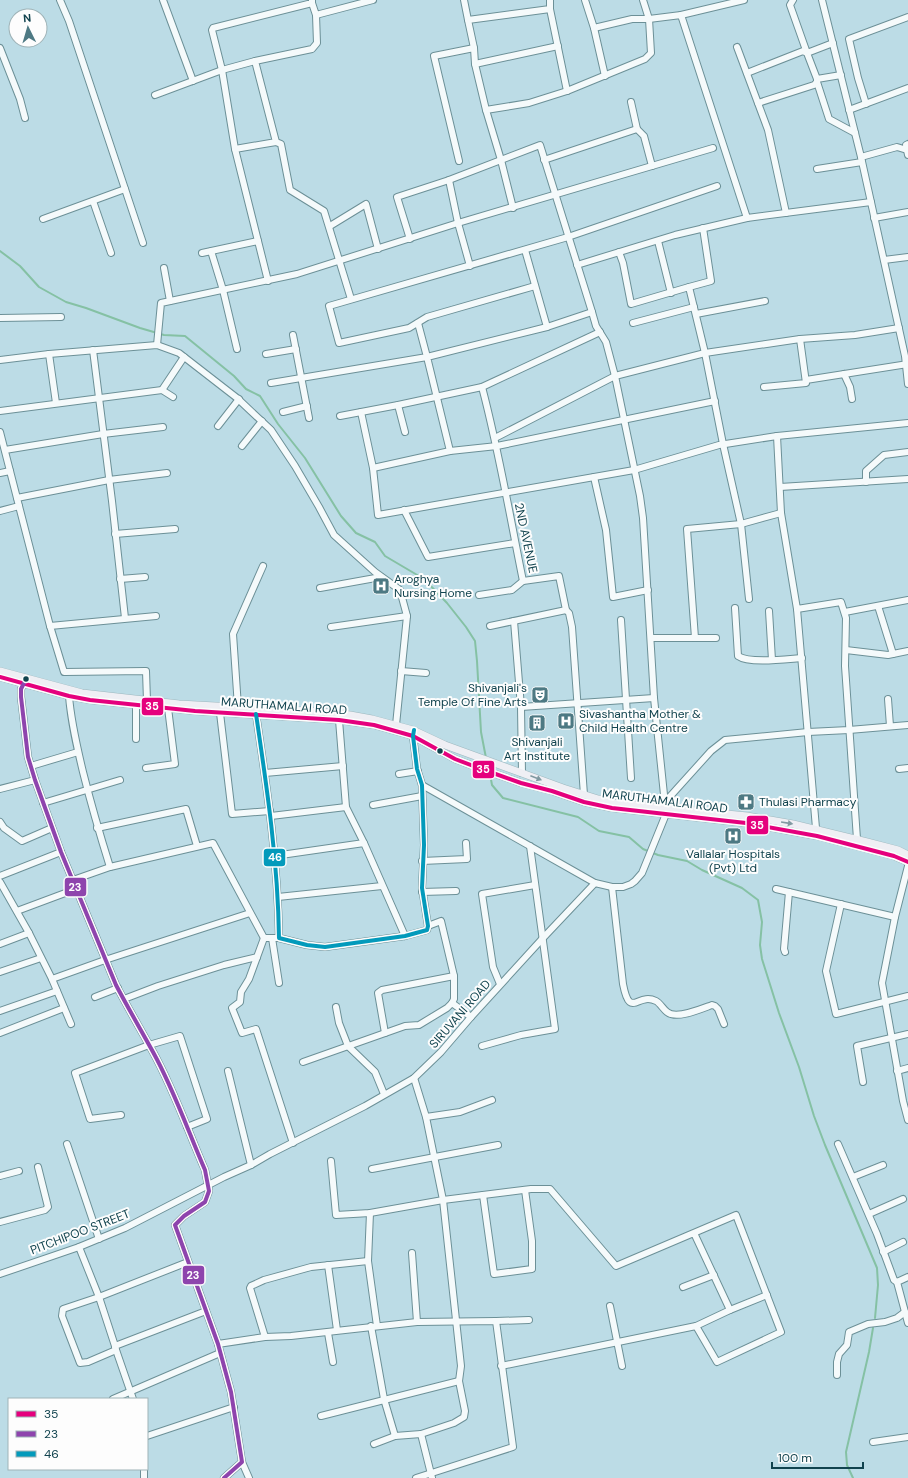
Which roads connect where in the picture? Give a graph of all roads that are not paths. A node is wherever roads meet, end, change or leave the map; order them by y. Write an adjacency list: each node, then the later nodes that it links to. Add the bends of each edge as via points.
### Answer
1 (60, 0): 57 (street)
2 (163, 0): 33 (street)
3 (374, 0): 12 (street)
4 (464, 0): 18 (street)
5 (550, 0): 13 (street)
6 (585, 0): 19 (street)
7 (643, 0): 17 (street)
8 (744, 0): 15 (street)
9 (793, 0): 25 (street, via 790,5)
10 (822, 0): 20 (street)
11 (312, 1): 14 (street); 28 (street, via 213,28)
12 (355, 3): 14 (street)
13 (550, 9): 18 (street); 21 (street)
14 (316, 15): 26 (street, via 317,43 312,49)
15 (681, 15): 17 (street); 64 (street)
16 (908, 17): 39 (street, via 849,39)
17 (649, 19): 19 (street, via 632,19); 31 (street, via 651,53 645,59)
18 (468, 20): 24 (street)
19 (594, 28): 31 (street)
20 (833, 43): 25 (street); 30 (street)
21 (558, 46): 27 (street); 35 (street)
22 (737, 47): 29 (street)
23 (0, 48): 42 (street)
24 (474, 48): 27 (street); 52 (street, via 434,56)
25 (807, 53): 29 (street, via 800,51); 32 (street)
26 (255, 61): 28 (street); 45 (street)
27 (475, 64): 40 (street)
28 (222, 70): 33 (street); 47 (street)
29 (747, 73): 38 (street)
30 (841, 75): 32 (street); 41 (street)
31 (605, 76): 35 (street)
32 (817, 80): 38 (street, via 814,84); 44 (street, via 829,120)
33 (193, 81): 36 (street)
34 (908, 88): 39 (street)
35 (567, 91): 40 (street, via 529,103)
36 (155, 95)
37 (631, 102): 43 (street)
38 (758, 103): 63 (street, via 768,130)
39 (866, 104): 41 (street)
40 (486, 110): 49 (street)
41 (850, 110): 44 (street)
42 (25, 118)
43 (637, 129): 50 (street); 53 (street, via 644,136)
44 (855, 133): 51 (street)
45 (276, 142): 47 (street); 68 (street, via 281,144 290,190 324,211)
46 (713, 148): 53 (street)
47 (235, 149): 72 (street)
48 (908, 150): 51 (street, via 897,147)
49 (501, 160): 50 (street, via 540,145); 55 (street); 61 (street)
50 (544, 160): 58 (street)
51 (862, 160): 54 (street); 60 (street)
52 (458, 161)
53 (652, 166): 58 (street)
54 (817, 169)
55 (449, 180): 67 (street); 71 (street, via 397,197)
56 (717, 186): 70 (street)
57 (125, 189): 59 (street); 74 (street)
58 (555, 196): 61 (street); 70 (street)
59 (93, 201): 66 (street); 79 (street)
60 (871, 202): 63 (street); 65 (street)
61 (513, 208): 67 (street)
62 (908, 212): 65 (street)
63 (786, 213): 64 (street)
64 (748, 218): 69 (street)
65 (874, 218): 82 (street)
66 (43, 219)
67 (458, 223): 71 (street); 85 (street)
68 (330, 226): 75 (street, via 366,204); 83 (street)
69 (703, 228): 73 (street); 89 (street, via 711,281)
70 (568, 237): 76 (street); 84 (street)
71 (410, 239): 75 (street)
72 (258, 241): 77 (street); 87 (street)
73 (658, 241): 78 (street); 91 (street)
74 (143, 242)
75 (378, 249): 83 (street)
76 (525, 250): 85 (street); 88 (street)
77 (211, 251): 80 (street); 90 (street)
78 (619, 252): 84 (street); 91 (street, via 631,304)
79 (110, 253)
80 (202, 253)
81 (908, 257): 82 (street)
82 (884, 260): 103 (street)
83 (340, 261): 87 (street); 92 (street)
84 (577, 265): 96 (street)
85 (470, 266): 92 (street)
86 (164, 268): 93 (street)
87 (268, 281): 90 (street)
88 (535, 286): 100 (street, via 427,317); 102 (street)
89 (689, 287): 91 (street); 95 (street)
90 (223, 290): 93 (street); 108 (street)
91 (671, 293)
92 (351, 300): 100 (street, via 329,306 339,343)
93 (170, 301): 107 (street, via 161,303)
94 (765, 301): 97 (street)
95 (694, 307): 97 (street); 101 (street)
96 (592, 312): 102 (street); 104 (street)
97 (696, 314): 111 (street)
98 (0, 318): 99 (street)
99 (61, 318)
100 (418, 324): 114 (street)
101 (633, 324)
102 (547, 327): 114 (street)
103 (899, 328): 106 (street, via 855,335); 117 (street)
104 (600, 332): 119 (street, via 606,342); 124 (street)
105 (293, 335): 109 (street)
106 (800, 339): 111 (street); 121 (street)
107 (157, 345): 110 (street); 115 (street)
108 (237, 349)
109 (296, 349): 113 (street); 120 (street)
110 (93, 350): 112 (street); 129 (street)
111 (706, 353): 119 (street); 132 (street)
112 (49, 354): 116 (street); 133 (street)
113 (266, 354)
114 (427, 356): 120 (street); 128 (street)
115 (184, 357): 126 (street); 130 (street)
116 (0, 360)
117 (907, 364): 118 (street); 123 (street)
118 (844, 374): 121 (street); 131 (street)
119 (614, 376): 141 (street); 150 (street)
120 (301, 378): 122 (street); 134 (street)
121 (806, 380): 125 (street, via 806,383)
122 (271, 383)
123 (908, 384)
124 (482, 387): 128 (street); 150 (street, 2ND AVENUE)
125 (764, 387)
126 (162, 390): 127 (street); 129 (street)
127 (173, 397)
128 (436, 397): 135 (street); 155 (street)
129 (98, 398): 133 (street); 148 (street)
130 (239, 399): 142 (street); 144 (street)
131 (852, 399)
132 (715, 402): 141 (street); 151 (street)
133 (56, 403): 136 (street)
134 (307, 406): 137 (street); 140 (street)
135 (398, 406): 138 (street); 147 (street)
136 (0, 411)
137 (283, 412)
138 (361, 412): 139 (street); 157 (street)
139 (340, 416)
140 (309, 418)
141 (624, 420): 153 (street); 158 (street)
142 (262, 421): 152 (street); 179 (street, via 295,466 334,535)
143 (908, 423): 149 (street)
144 (218, 426)
145 (163, 427): 148 (street)
146 (0, 432): 154 (street)
147 (405, 432)
148 (102, 434): 154 (street); 164 (street)
149 (777, 436): 151 (street); 166 (street)
150 (495, 438): 153 (street, 2ND AVENUE)
151 (723, 444): 158 (street); 173 (street)
152 (242, 446)
153 (497, 446): 155 (street); 167 (street, 2ND AVENUE)
154 (5, 450): 159 (street)
155 (450, 451): 157 (street)
156 (908, 452): 165 (street, via 884,455 866,471)
157 (373, 468): 170 (street, via 378,515)
158 (634, 470): 162 (street); 183 (street, via 643,518)
159 (10, 471): 160 (street); 168 (street)
160 (0, 473)
161 (166, 473): 164 (street)
162 (594, 478): 167 (street); 183 (street, via 606,530 613,597)
163 (908, 479): 165 (street)
164 (109, 480): 168 (street); 175 (street)
165 (866, 482): 166 (street)
166 (780, 487): 172 (street)
167 (505, 492): 170 (street); 176 (street, 2ND AVENUE)
168 (17, 498): 169 (street)
169 (19, 506): 171 (street); 198 (street)
170 (404, 510): 176 (street, via 428,557)
171 (0, 511)
172 (781, 513): 173 (street); 189 (street)
173 (741, 524): 185 (street); 202 (street, via 687,529)
174 (175, 529): 175 (street)
175 (115, 534): 180 (street)
176 (515, 543): 181 (street, 2ND AVENUE)
177 (263, 566): 221 (street, via 233,634)
178 (145, 577): 180 (street)
179 (381, 577): 182 (street); 194 (street, via 400,590)
180 (120, 579): 195 (street)
181 (523, 581): 184 (street, via 512,590); 190 (street, 2ND AVENUE, via 559,576)
182 (320, 588)
183 (648, 590): 201 (street)
184 (479, 596)
185 (749, 599)
186 (908, 600): 187 (street)
187 (878, 606): 192 (street); 206 (street)
188 (735, 608): 208 (street, via 738,656 742,659)
189 (797, 609): 192 (street, via 841,602); 207 (street)
190 (566, 610): 197 (street); 219 (street, 2ND AVENUE, via 572,627)
191 (769, 611): 208 (street)
192 (844, 612): 204 (street)
193 (156, 616): 195 (street)
194 (407, 616): 200 (street); 210 (street)
195 (125, 618): 198 (street)
196 (620, 620): 216 (street)
197 (514, 621): 199 (street); 222 (street)
198 (50, 626): 218 (street, via 64,672 146,671)
199 (490, 626)
200 (331, 627)
201 (651, 638): 202 (street); 215 (street)
202 (695, 638): 203 (street)
203 (716, 638)
204 (846, 650): 206 (street); 230 (street)
205 (908, 651): 206 (street)
206 (893, 654)
207 (802, 658): 208 (street); 231 (street)
208 (772, 660)
209 (0, 671): 213 (main road, MARUTHAMALAI ROAD)
210 (401, 671): 211 (street); 227 (street)
211 (426, 673)
212 (0, 677): 213 (main road, MARUTHAMALAI ROAD)
213 (25, 681): 214 (main road, MARUTHAMALAI ROAD); 218 (main road, MARUTHAMALAI ROAD, via 82,693); 235 (street, via 21,697)
214 (69, 696): 220 (main road, MARUTHAMALAI ROAD); 234 (street)
215 (654, 698): 216 (street); 255 (street)
216 (626, 699): 219 (street); 244 (street)
217 (888, 699): 229 (street)
218 (148, 701): 221 (main road, MARUTHAMALAI ROAD)
219 (577, 703): 222 (street); 250 (street, 2ND AVENUE)
220 (136, 705): 223 (main road, MARUTHAMALAI ROAD); 233 (street)
221 (238, 707): 227 (main road, MARUTHAMALAI ROAD, via 350,715)
222 (521, 707): 242 (street)
223 (168, 708): 224 (main road, MARUTHAMALAI ROAD); 237 (street, via 175,764)
224 (220, 712): 225 (main road, MARUTHAMALAI ROAD); 256 (street, via 232,814)
225 (256, 714): 226 (main road, MARUTHAMALAI ROAD); 241 (street)
226 (339, 720): 232 (main road, MARUTHAMALAI ROAD); 236 (street)
227 (396, 724): 232 (main road, MARUTHAMALAI ROAD)
228 (908, 724): 229 (street)
229 (890, 726): 230 (street)
230 (849, 730): 231 (street); 261 (street)
231 (808, 732): 255 (street, via 725,740 711,751); 260 (street)
232 (414, 733): 240 (street); 242 (main road, MARUTHAMALAI ROAD); 255 (main road, MARUTHAMALAI ROAD, via 435,749 465,763 584,802 612,808)
233 (136, 739)
234 (78, 752): 235 (street); 249 (street)
235 (31, 766): 245 (street)
236 (343, 766): 241 (street); 254 (street)
237 (146, 768)
238 (908, 768): 239 (street)
239 (899, 769)
240 (418, 771): 243 (street); 247 (street)
241 (265, 773): 256 (street)
242 (522, 773): 250 (main road, MARUTHAMALAI ROAD, one-way to 250)
243 (399, 774)
244 (631, 778)
245 (35, 780): 248 (street); 252 (street)
246 (120, 780): 249 (street)
247 (422, 785): 251 (street); 265 (street)
248 (0, 789)
249 (88, 790): 252 (street); 259 (street)
250 (584, 795): 255 (main road, MARUTHAMALAI ROAD, via 614,803)
251 (422, 796): 253 (street); 269 (street)
252 (43, 803): 258 (street)
253 (374, 805)
254 (346, 807): 256 (street); 262 (street)
255 (665, 808): 260 (main road, MARUTHAMALAI ROAD, one-way to 260, via 747,816); 270 (main road, MARUTHAMALAI ROAD, via 817,836); 279 (street, via 642,873 631,884)
256 (270, 814): 268 (street)
257 (0, 822): 258 (street, via 22,841)
258 (52, 828): 266 (street)
259 (97, 828): 264 (street, via 186,809); 272 (street)
260 (816, 828): 261 (main road, MARUTHAMALAI ROAD)
261 (857, 839): 267 (main road, MARUTHAMALAI ROAD)
262 (364, 843): 268 (street); 278 (street)
263 (466, 843): 269 (street, via 467,859)
264 (197, 846): 272 (street); 288 (street, via 213,843)
265 (530, 846): 276 (street); 277 (street)
266 (61, 852): 273 (street); 274 (street)
267 (908, 855)
268 (274, 856): 285 (street)
269 (422, 861): 283 (street)
270 (908, 862)
271 (908, 866): 289 (street)
272 (110, 867): 274 (street)
273 (0, 876)
274 (73, 880): 280 (street)
275 (0, 882): 287 (street)
276 (595, 883): 279 (street); 296 (street, SIRUVANI ROAD)
277 (535, 885): 296 (street); 306 (street, via 482,894 493,967)
278 (382, 886): 285 (street); 292 (street)
279 (612, 887): 319 (street, via 623,984 628,1002 656,1001 667,1013 673,1015 712,1005 718,1009)
280 (76, 889): 287 (street); 301 (street)
281 (776, 890): 284 (street)
282 (456, 891): 283 (street)
283 (422, 892): 290 (street)
284 (789, 892): 286 (street); 298 (street)
285 (278, 897): 295 (street)
286 (841, 904): 289 (street); 312 (street, via 826,971 836,1014)
287 (17, 910): 291 (street)
288 (250, 913): 293 (street); 301 (street)
289 (895, 917): 312 (street, via 882,983)
290 (428, 926): 292 (street, via 427,930); 303 (street, via 441,921)
291 (29, 933): 297 (street); 300 (street)
292 (404, 936): 295 (street, via 325,947)
293 (264, 938): 294 (street); 299 (street)
294 (272, 938): 295 (street); 305 (street)
295 (279, 938)
296 (542, 938): 306 (street, SIRUVANI ROAD); 326 (street, via 554,1029)
297 (0, 944)
298 (785, 952)
299 (258, 957): 311 (street, via 224,965); 340 (street, via 241,992 240,1002 232,1008 242,1033 256,1029)
300 (41, 958): 302 (street); 304 (street)
301 (105, 960): 304 (street); 307 (street)
302 (0, 972)
303 (454, 976): 313 (street); 321 (street, via 382,990 378,993)
304 (52, 979): 308 (street)
305 (279, 983)
306 (500, 984): 317 (street, SIRUVANI ROAD)
307 (118, 988): 310 (street); 311 (street)
308 (57, 991): 315 (street); 316 (street)
309 (908, 996): 312 (street)
310 (95, 997)
311 (124, 999): 324 (street)
312 (885, 1001): 323 (street)
313 (452, 1002): 317 (street); 321 (street, via 447,1008 419,1025 405,1026)
314 (336, 1007): 325 (street)
315 (64, 1008): 318 (street); 320 (street)
316 (0, 1011)
317 (471, 1017): 331 (street, SIRUVANI ROAD)
318 (71, 1024)
319 (724, 1024)
320 (0, 1032)
321 (385, 1033): 325 (street)
322 (908, 1034): 323 (street)
323 (892, 1037): 330 (street); 332 (street, via 857,1046)
324 (149, 1045): 336 (street, via 75,1073 90,1119); 339 (street); 339 (street, via 180,1036 207,1119)
325 (348, 1046): 327 (street); 333 (street, via 375,1072)
326 (482, 1046)
327 (303, 1062)
328 (908, 1068): 330 (street)
329 (228, 1071): 346 (street)
330 (897, 1071): 335 (street)
331 (414, 1078): 333 (street, SIRUVANI ROAD); 337 (street)
332 (863, 1082)
333 (384, 1094): 340 (street, SIRUVANI ROAD)
334 (492, 1100): 337 (street, via 460,1112)
335 (906, 1100): 338 (street)
336 (121, 1115)
337 (426, 1117): 344 (street)
338 (908, 1120)
339 (187, 1127): 353 (street)
340 (293, 1142): 346 (street, SIRUVANI ROAD)
341 (67, 1144): 362 (street)
342 (838, 1144): 352 (street)
343 (498, 1145): 344 (street)
344 (434, 1157): 349 (street); 357 (street)
345 (331, 1161): 358 (street, via 336,1214)
346 (251, 1165): 353 (street, SIRUVANI ROAD)
347 (883, 1165): 352 (street)
348 (38, 1167): 360 (street, via 48,1207 46,1210)
349 (372, 1169)
350 (19, 1171): 351 (street)
351 (0, 1176)
352 (853, 1177): 359 (street)
353 (209, 1185): 362 (street, PITCHIPOO STREET, via 125,1228); 368 (street, via 205,1202 184,1216 175,1226)
354 (525, 1190): 355 (street); 355 (street, via 532,1241 532,1269 494,1274); 361 (street, via 550,1189 616,1266)
355 (483, 1195): 357 (street)
356 (903, 1199): 359 (street)
357 (443, 1200): 358 (street); 384 (street)
358 (370, 1214): 367 (street)
359 (869, 1214): 365 (street)
360 (0, 1222)
361 (694, 1233): 371 (street); 375 (street, via 736,1215)
362 (99, 1238): 364 (street, PITCHIPOO STREET)
363 (903, 1242): 365 (street)
364 (78, 1247): 370 (street, PITCHIPOO STREET); 376 (street)
365 (884, 1252): 373 (street)
366 (412, 1253): 383 (street)
367 (368, 1260): 369 (street); 386 (street)
368 (188, 1262): 376 (street); 379 (street)
369 (328, 1265): 388 (street); 390 (street, via 264,1280 251,1286)
370 (0, 1274)
371 (714, 1275): 374 (street); 378 (street)
372 (908, 1277): 373 (street)
373 (897, 1282): 380 (street)
374 (683, 1286)
375 (767, 1295): 378 (street); 387 (street, via 781,1332 717,1362)
376 (99, 1297): 393 (street); 393 (street, via 63,1309 62,1316 80,1363 88,1362)
377 (610, 1306): 391 (street)
378 (730, 1310): 387 (street)
379 (206, 1311): 392 (street); 393 (street)
380 (905, 1312): 385 (street); 398 (street, via 897,1318 868,1324 849,1332 847,1345 837,1362)
381 (529, 1320): 382 (street)
382 (496, 1321): 384 (street); 396 (street)
383 (417, 1322): 384 (street); 386 (street)
384 (456, 1322): 399 (street, via 461,1366)
385 (908, 1323)
386 (374, 1326): 388 (street); 403 (street)
387 (696, 1326): 391 (street)
388 (337, 1330): 389 (street)
389 (328, 1333): 390 (street); 395 (street)
390 (265, 1337): 392 (street)
391 (618, 1342): 396 (street); 397 (street)
392 (218, 1344): 394 (street)
393 (115, 1348): 400 (street)
394 (220, 1353): 400 (street); 404 (street)
395 (333, 1362)
396 (501, 1366): 413 (street, via 513,1447)
397 (622, 1366)
398 (837, 1374)
399 (459, 1381): 403 (street); 406 (street, via 464,1417)
400 (130, 1392): 401 (street); 402 (street)
401 (115, 1398)
402 (133, 1398)
403 (384, 1400): 405 (street); 408 (street)
404 (234, 1407): 407 (street); 412 (street)
405 (322, 1416)
406 (421, 1434): 408 (street); 413 (street)
407 (148, 1436)
408 (395, 1436): 411 (street)
409 (908, 1437): 410 (street)
410 (873, 1442)
411 (374, 1444)
412 (242, 1462): 414 (street); 415 (street)
413 (431, 1476): 416 (street)
414 (224, 1478)
415 (249, 1478)
416 (416, 1478)

